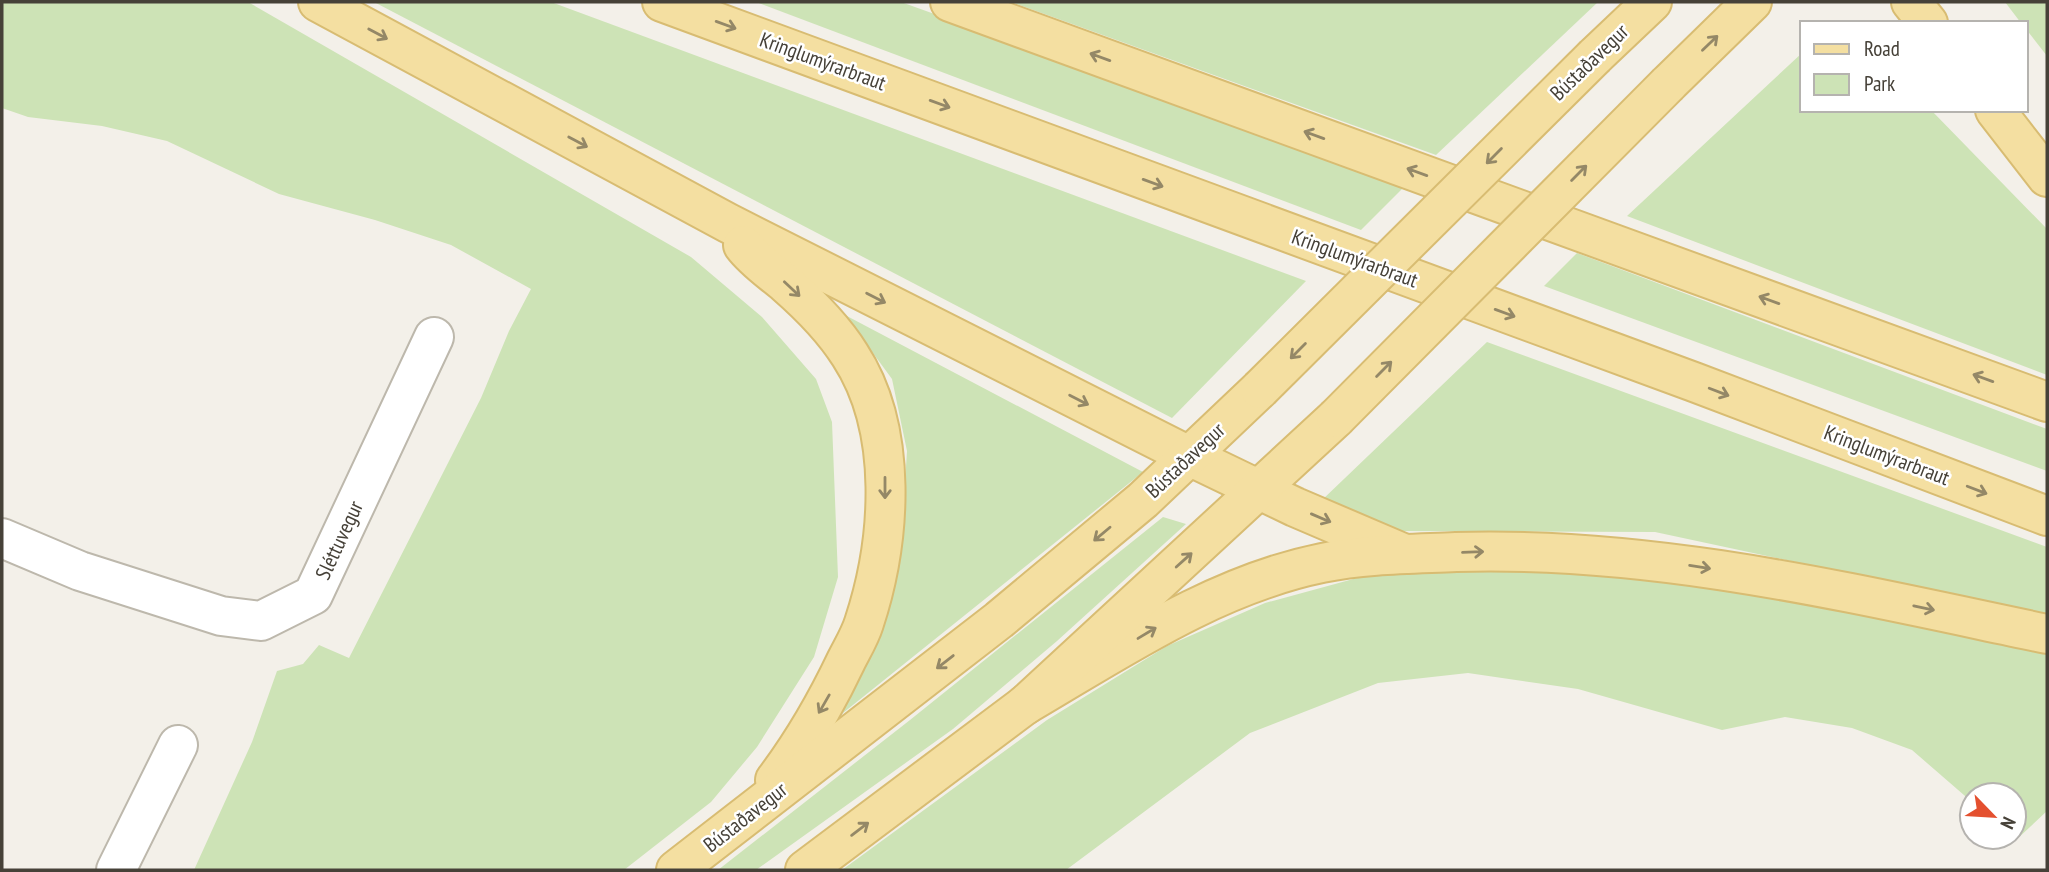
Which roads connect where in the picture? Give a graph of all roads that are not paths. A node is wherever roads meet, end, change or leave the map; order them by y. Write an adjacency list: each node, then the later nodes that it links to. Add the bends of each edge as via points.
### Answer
1 (318, 2): 10 (main road, one-way to 10)
2 (662, 2): 15 (main road, Kringlumýrarbraut, one-way to 15)
3 (950, 2): 12 (main road, one-way to 3)
4 (1652, 2): 13 (main road, Bústaðavegur, one-way to 13, bridge)
5 (1752, 2): 14 (main road, one-way to 5, bridge)
6 (1911, 2): 7 (main road)
7 (1926, 21)
8 (1997, 112): 9 (main road)
9 (2047, 177)
10 (728, 223): 13 (main road, one-way to 13); 21 (main road, one-way to 21, via 746,249 795,292 851,356 878,426 885,471 885,529 864,624 797,751)
11 (434, 337): 16 (street, Sléttuvegur, via 313,595 261,621 221,616 80,571)
12 (2047, 401)
13 (1189, 456): 14 (main road); 21 (main road, Bústaðavegur, one-way to 21, via 1009,611)
14 (1260, 489): 17 (main road, one-way to 17); 19 (main road, one-way to 14)
15 (2047, 516)
16 (2, 538)
17 (1405, 554): 18 (main road, one-way to 18, via 1564,552 1691,565); 19 (main road, one-way to 17, via 1169,620 1237,590 1323,563)
18 (2047, 634)
19 (1025, 705): 24 (main road, one-way to 19)
20 (178, 745): 22 (street)
21 (748, 815): 23 (main road, Bústaðavegur)
22 (116, 870)
23 (676, 870)
24 (806, 870)

